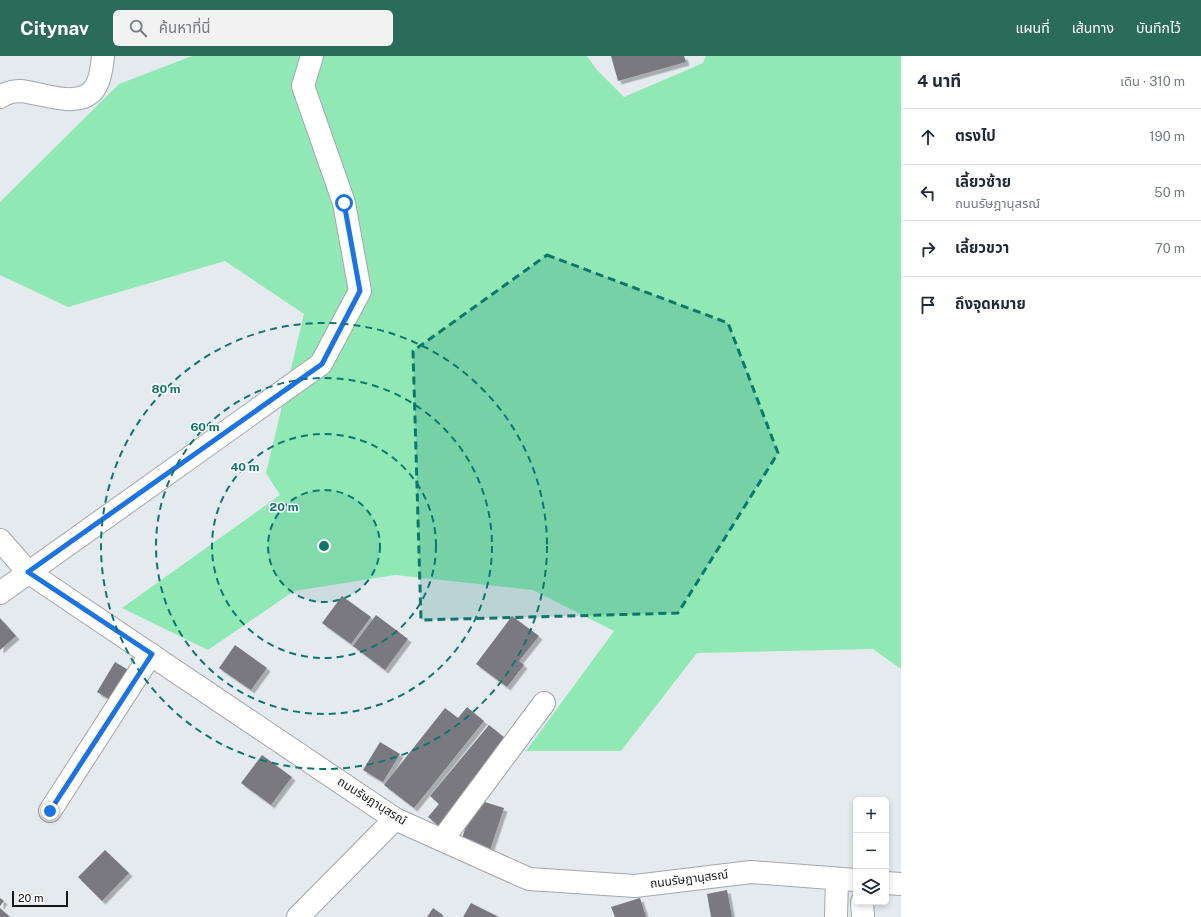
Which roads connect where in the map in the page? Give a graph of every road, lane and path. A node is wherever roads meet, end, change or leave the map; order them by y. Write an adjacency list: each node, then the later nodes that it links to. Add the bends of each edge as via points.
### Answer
1 (103, 56): 3 (street, via 97,85 90,95 67,99 19,91)
2 (312, 56): 5 (street, via 303,86 344,203 360,291 322,364)
3 (0, 97)
4 (0, 540): 5 (street, ถนนรัษฎานุสรณ์)
5 (28, 572): 6 (street); 7 (street, ถนนรัษฎานุสรณ์)
6 (0, 592)
7 (152, 654): 9 (street); 10 (street, ถนนรัษฎานุสรณ์)
8 (544, 703): 11 (street)
9 (50, 811)
10 (395, 819): 11 (street, ถนนรัษฎานุสรณ์); 16 (street)
11 (442, 840): 12 (street, ถนนรัษฎานุสรณ์, via 529,879 635,886 751,872)
12 (846, 879): 17 (street)
13 (889, 882): 14 (street)
14 (901, 884)
15 (862, 905): 18 (street)
16 (298, 917)
17 (836, 917)
18 (862, 917)

